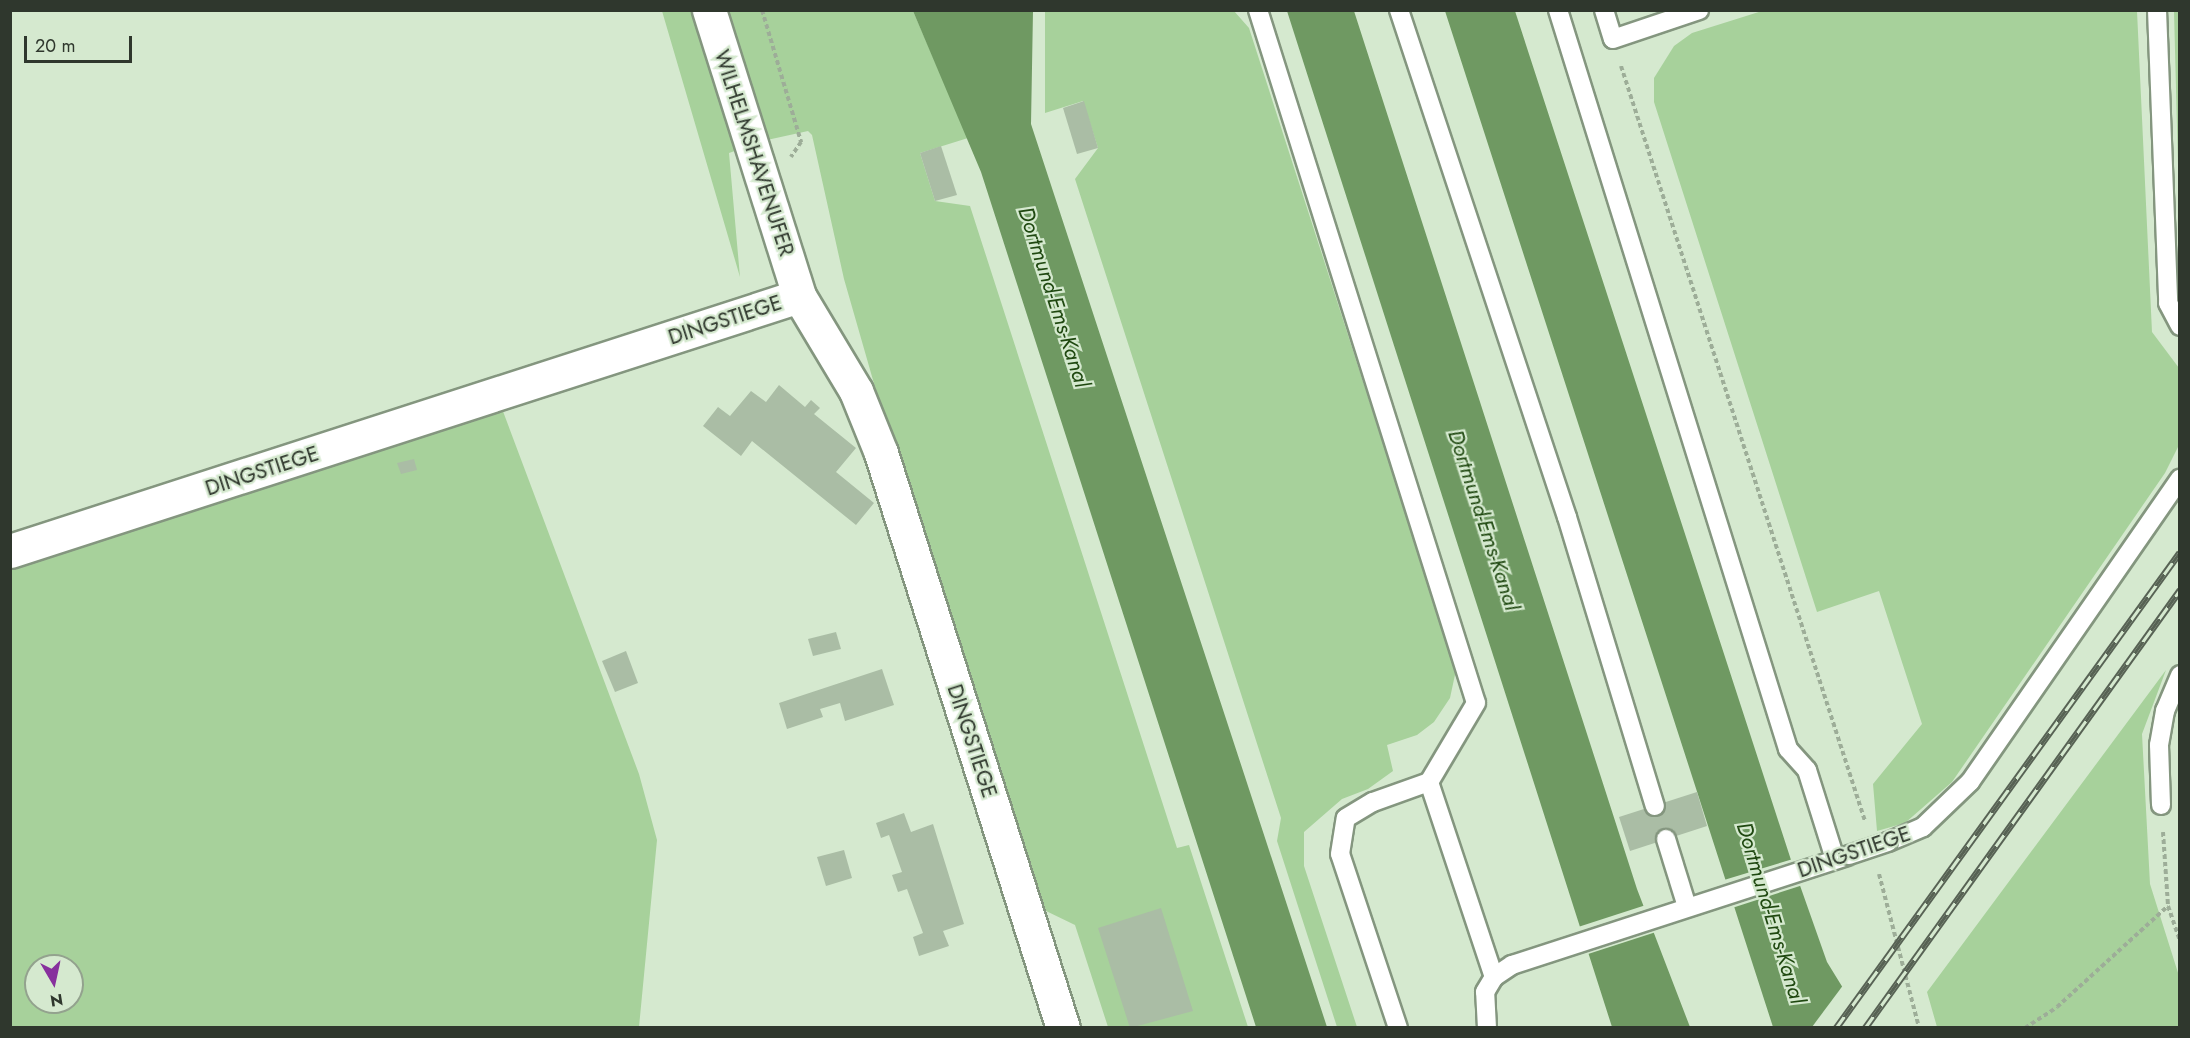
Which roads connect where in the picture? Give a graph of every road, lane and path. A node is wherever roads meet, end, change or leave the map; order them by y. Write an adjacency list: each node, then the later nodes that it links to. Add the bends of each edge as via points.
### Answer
1 (709, 10): 11 (street, WILHELMSHAVENUFER)
2 (762, 10): 10 (path)
3 (1258, 10): 16 (lane, via 1476,703)
4 (1398, 10): 18 (lane, via 1567,517)
5 (1558, 10): 21 (lane, via 1788,749 1807,770)
6 (1604, 10): 9 (lane)
7 (1700, 10): 9 (lane)
8 (2157, 10): 12 (lane, via 2168,303)
9 (1612, 39): 19 (path)
10 (795, 118)
11 (799, 296): 14 (street, DINGSTIEGE); 27 (street, DINGSTIEGE, via 856,391 881,453)
12 (2180, 326)
13 (2180, 479): 21 (lane, DINGSTIEGE, bridge, via 1970,782 1923,827)
14 (10, 551)
15 (2180, 675): 17 (lane, via 2164,711 2159,745)
16 (1429, 782): 26 (lane); 28 (lane, via 1373,802 1347,818 1340,836 1340,854)
17 (2161, 805): 23 (path)
18 (1655, 806)
19 (1866, 826)
20 (1666, 839): 24 (lane)
21 (1842, 857): 24 (lane, DINGSTIEGE)
22 (1878, 871): 30 (path)
23 (2168, 906): 25 (path); 31 (path, via 2057,1007)
24 (1687, 907): 26 (lane, DINGSTIEGE, via 1530,957)
25 (2180, 939)
26 (1494, 977): 29 (lane, via 1485,992)
27 (1063, 1028)
28 (1398, 1028)
29 (1487, 1028)
30 (1918, 1028)
31 (2025, 1028)

